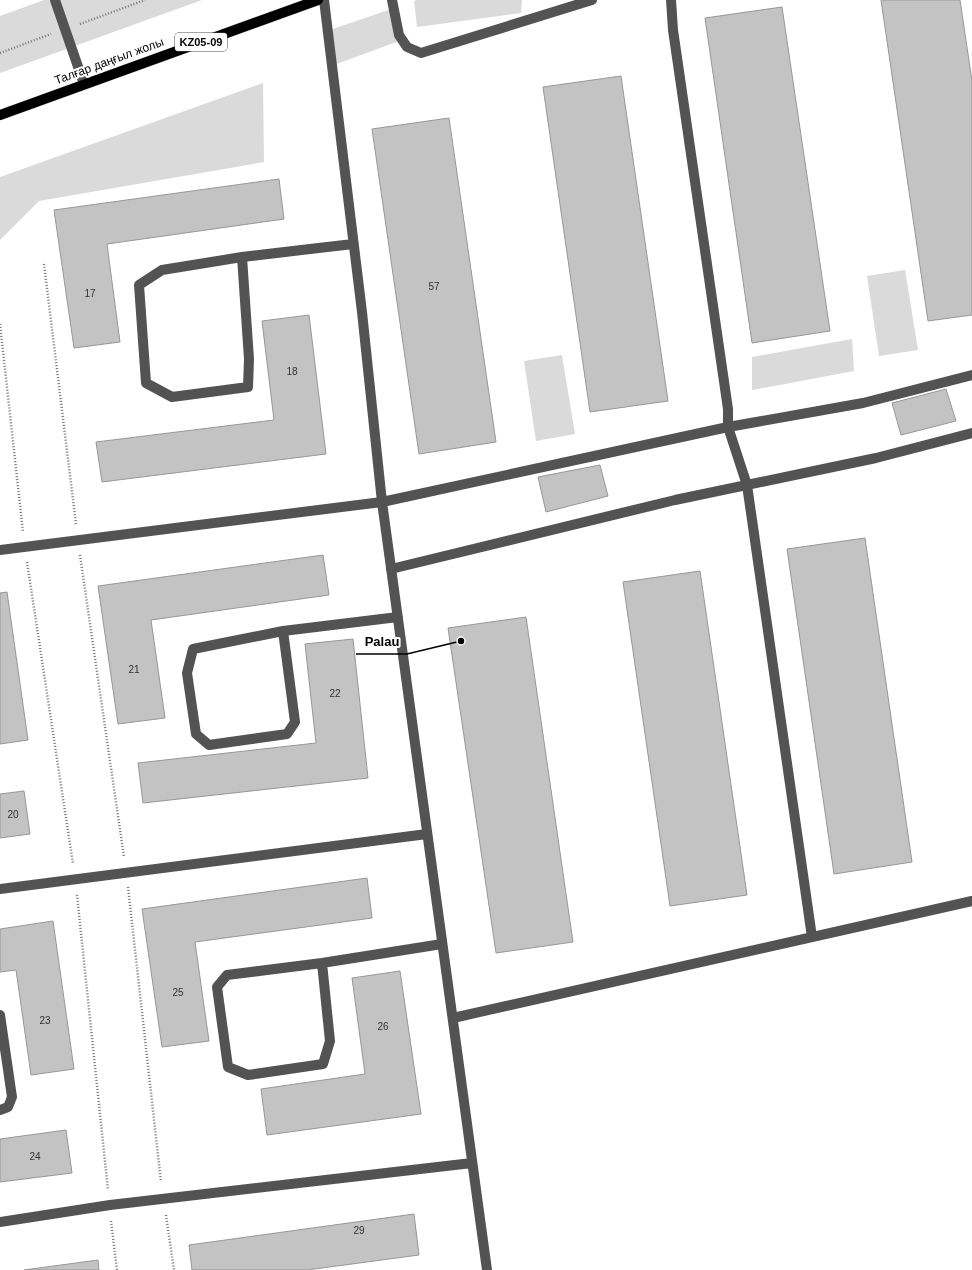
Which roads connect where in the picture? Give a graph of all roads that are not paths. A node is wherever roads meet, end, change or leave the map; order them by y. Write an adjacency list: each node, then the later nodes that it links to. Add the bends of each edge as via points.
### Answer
1 (55, 0): 7 (street)
2 (318, 0): 7 (main road, Талғар даңғыл жолы / KZ05-09)
3 (324, 0): 9 (street)
4 (392, 0): 5 (street, via 399,35 407,47 421,53)
5 (592, 0)
6 (671, 0): 12 (street, via 674,38 728,409)
7 (84, 84): 8 (main road, Талғар даңғыл жолы / KZ05-09)
8 (0, 114)
9 (353, 244): 10 (street); 15 (street)
10 (242, 257): 10 (street, via 162,270 139,285 146,383 172,397 248,387 249,359)
11 (972, 375): 12 (street, via 863,403)
12 (728, 427): 14 (street); 15 (street)
13 (972, 433): 14 (street, via 876,458)
14 (748, 485): 17 (street, via 675,500); 23 (street)
15 (382, 502): 16 (street); 17 (street)
16 (0, 550)
17 (391, 569): 18 (street)
18 (398, 617): 19 (street); 20 (street)
19 (283, 631): 19 (street, via 193,649 188,673 196,734 209,745 287,734 295,722)
20 (428, 834): 21 (street); 24 (street)
21 (0, 889)
22 (972, 901): 23 (street)
23 (812, 937): 27 (street)
24 (442, 944): 25 (street); 27 (street)
25 (322, 963): 25 (street, via 227,975 217,987 228,1068 248,1075 323,1064 330,1041)
26 (0, 1014): 28 (street, via 12,1097 8,1107)
27 (453, 1018): 29 (street)
28 (0, 1110)
29 (472, 1163): 30 (street, via 110,1205); 31 (street)
30 (0, 1222)
31 (487, 1270)

